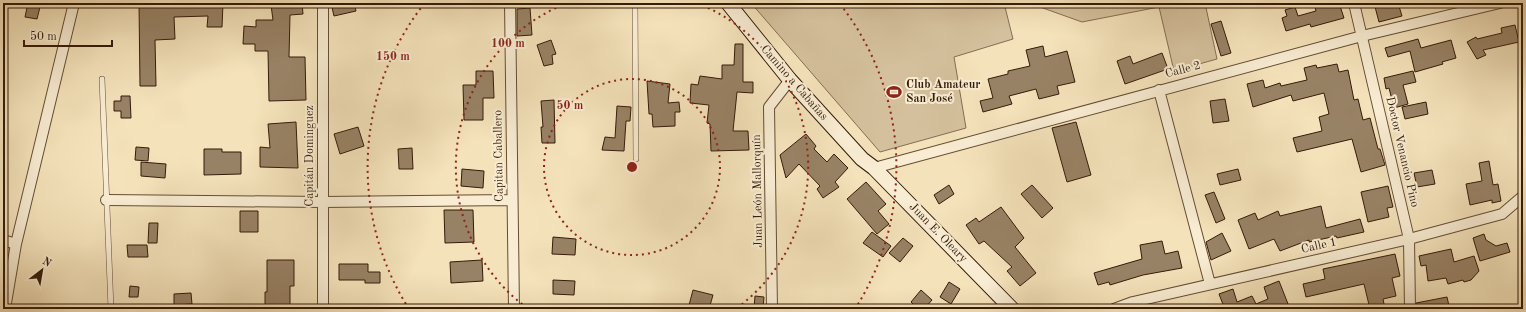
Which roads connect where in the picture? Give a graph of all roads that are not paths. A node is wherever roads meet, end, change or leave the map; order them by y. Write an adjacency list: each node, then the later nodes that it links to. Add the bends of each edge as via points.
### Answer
1 (74, 3): 21 (street)
2 (323, 3): 18 (street, Capitán Dominguez)
3 (510, 3): 17 (street, Capitan Caballero)
4 (635, 3): 12 (lane)
5 (728, 3): 10 (street, Camino a Cabañas)
6 (1354, 3): 8 (street, Doctor Venancio Pino)
7 (1500, 3): 8 (street, Calle 2)
8 (1362, 36): 11 (street, Calle 2); 19 (street, Doctor Venancio Pino)
9 (102, 79): 16 (lane)
10 (790, 80): 13 (street, Camino a Cabañas); 27 (street, Juan León Mallorquín, via 769,107)
11 (1159, 90): 14 (street, Calle 2); 22 (street)
12 (636, 159)
13 (862, 159): 14 (street, Juan E. Oleary)
14 (874, 168): 28 (street, Juan E. Oleary)
15 (1523, 196): 19 (street, Calle 1, via 1502,214)
16 (106, 200): 18 (street); 24 (lane)
17 (512, 200): 18 (street); 26 (street, Capitan Caballero)
18 (323, 202): 25 (street, Capitán Dominguez)
19 (1409, 239): 22 (street, Calle 1); 30 (street, Doctor Venancio Pino)
20 (3, 240): 21 (street)
21 (16, 244): 23 (street)
22 (1210, 284): 29 (street, Calle 1)
23 (5, 309)
24 (111, 309)
25 (323, 309)
26 (514, 309)
27 (772, 309)
28 (1012, 309)
29 (1114, 309)
30 (1410, 309)

